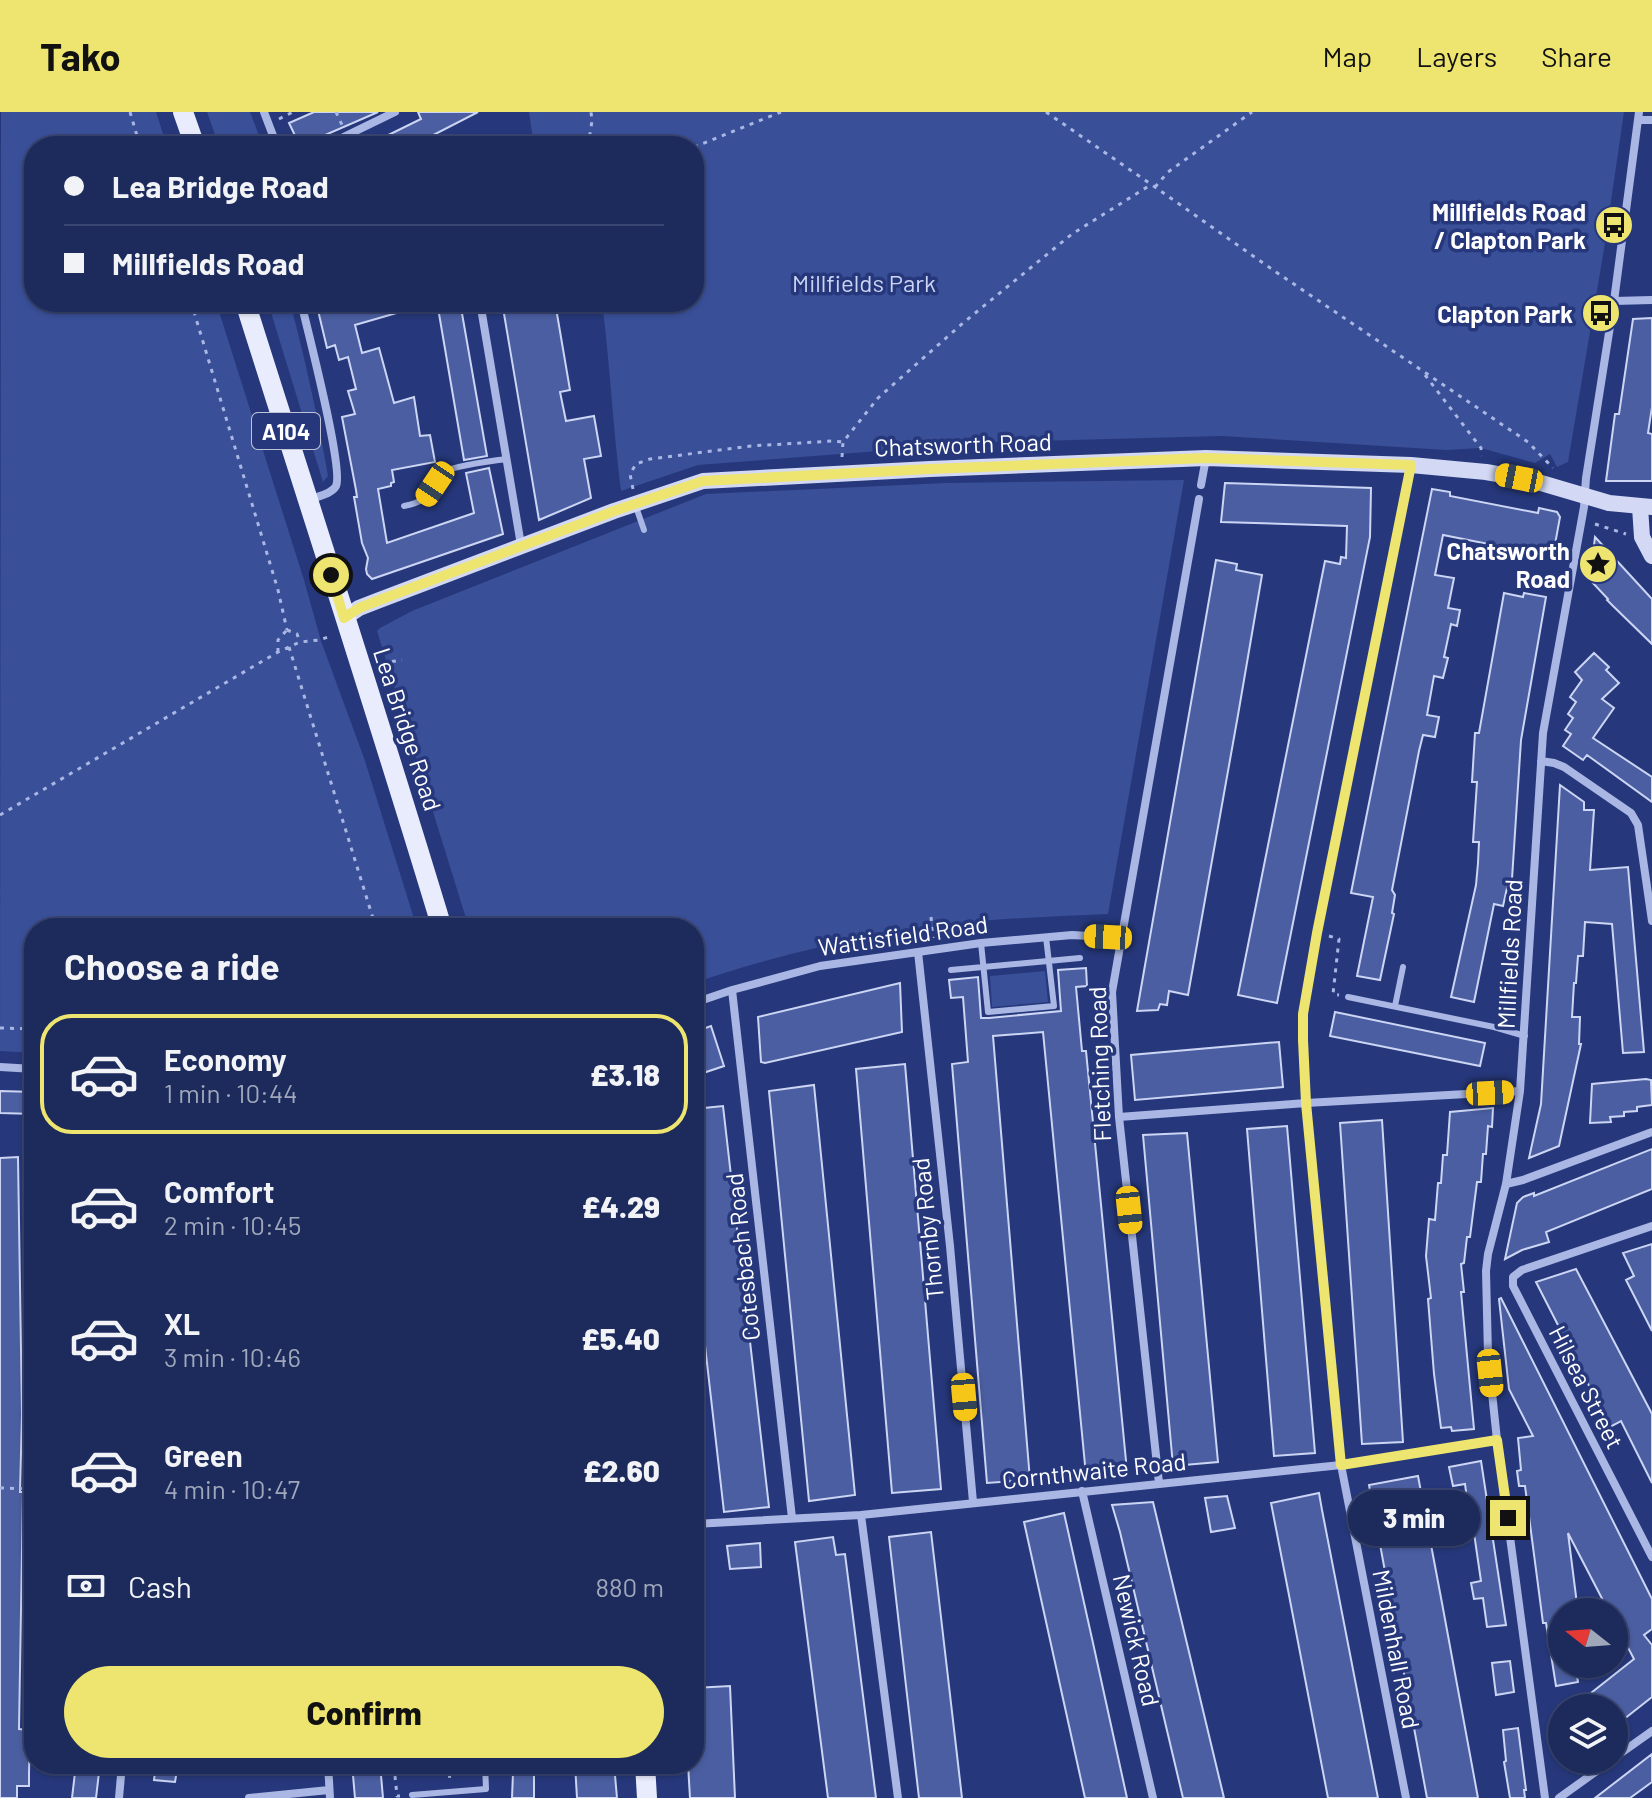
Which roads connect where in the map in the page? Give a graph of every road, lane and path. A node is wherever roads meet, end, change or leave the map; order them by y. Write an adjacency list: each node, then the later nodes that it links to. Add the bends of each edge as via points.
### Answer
1 (130, 112): 11 (path)
2 (183, 112): 12 (main road)
3 (264, 112): 13 (street)
4 (395, 112): 14 (street)
5 (591, 112): 15 (path)
6 (781, 112): 16 (path)
7 (1046, 112): 17 (path)
8 (1252, 112): 17 (path)
9 (1639, 116): 10 (street); 19 (street, Millfields Road)
10 (1652, 120)
11 (137, 136)
12 (191, 136)
13 (273, 136)
14 (346, 136)
15 (590, 136)
16 (704, 143)
17 (1153, 185): 24 (path); 25 (path, via 1072,234 963,323 878,398)
18 (1652, 300): 19 (street)
19 (1614, 301): 35 (street, Millfields Road)
20 (194, 312): 48 (path)
21 (248, 312): 37 (main road, Lea Bridge Road / A104)
22 (303, 312): 37 (street, via 338,473 332,491)
23 (482, 312): 29 (street)
24 (1423, 372): 27 (path); 31 (path, via 1528,442)
25 (843, 442): 26 (path); 33 (path, via 751,446 650,459 636,464 630,474)
26 (842, 452)
27 (1482, 453)
28 (1206, 458): 30 (street, Chatsworth Road); 32 (street, Fletching Road); 38 (street, Chatsworth Road, via 703,481)
29 (506, 459): 39 (lane, via 443,472 424,499); 45 (street)
30 (1411, 465): 34 (street, Mildenhall Road); 35 (street, Chatsworth Road, via 1531,480)
31 (1554, 470)
32 (1201, 485): 36 (lane, Fletching Road)
33 (632, 487)
34 (1405, 497): 41 (lane, Mildenhall Road)
35 (1584, 497): 40 (street, Chatsworth Road); 42 (street, Millfields Road)
36 (1199, 499): 64 (street, Fletching Road)
37 (307, 500): 47 (main road, Lea Bridge Road / A104)
38 (635, 504): 43 (lane); 45 (street, Chatsworth Road, via 564,522)
39 (404, 506)
40 (1646, 507): 46 (street, via 1642,537)
41 (1402, 510): 62 (street, Mildenhall Road)
42 (1581, 520): 44 (path); 55 (street, Millfields Road)
43 (644, 530)
44 (1617, 532)
45 (521, 546): 47 (street, Chatsworth Road)
46 (1652, 556)
47 (344, 618): 59 (main road, Lea Bridge Road / A104)
48 (287, 630): 50 (path); 52 (path, via 278,640)
49 (328, 637): 50 (path)
50 (300, 642): 51 (path)
51 (289, 647): 52 (path); 58 (path)
52 (278, 652): 56 (path)
53 (402, 660): 54 (path)
54 (382, 663)
55 (1541, 761): 60 (street, via 1564,767 1631,813 1638,825); 78 (street, Millfields Road)
56 (0, 815)
57 (931, 917): 61 (path)
58 (373, 918)
59 (439, 918)
60 (1652, 921)
61 (932, 928)
62 (1317, 933): 73 (path, via 1339,939 1333,994); 82 (street, Mildenhall Road, via 1303,1014)
63 (1046, 937): 64 (street, Wattisfield Road); 65 (street, Wattisfield Road); 68 (lane)
64 (1123, 938): 83 (street, Fletching Road, via 1112,992)
65 (981, 943): 66 (street, Wattisfield Road); 69 (lane)
66 (918, 952): 72 (street, Wattisfield Road, via 820,966); 93 (street, Thornby Road)
67 (1080, 958): 68 (lane)
68 (1049, 961): 69 (lane); 69 (lane, via 1054,1006 988,1012)
69 (984, 967): 71 (lane)
70 (1403, 967): 75 (lane)
71 (951, 970)
72 (732, 990): 74 (street, Wattisfield Road); 95 (street, Cotesbach Road)
73 (1348, 997): 75 (lane)
74 (704, 1000)
75 (1395, 1006): 78 (lane)
76 (0, 1028): 77 (path)
77 (24, 1029)
78 (1525, 1036): 81 (street, Millfields Road)
79 (0, 1067): 80 (street)
80 (24, 1068)
81 (1520, 1091): 82 (street); 85 (street, Millfields Road)
82 (1306, 1103): 83 (street); 88 (street, Mildenhall Road)
83 (1119, 1117): 89 (street, Fletching Road)
84 (1652, 1132): 85 (street)
85 (1506, 1184): 87 (street, Millfields Road, via 1486,1271)
86 (1652, 1226): 97 (street, Hilsea Street, via 1513,1277 1517,1295)
87 (1497, 1440): 88 (street, Cornthwaite Road); 114 (street, Millfields Road)
88 (1341, 1465): 89 (street, Cornthwaite Road); 113 (street, Mildenhall Road)
89 (1159, 1483): 92 (street, Cornthwaite Road)
90 (0, 1488): 91 (path)
91 (24, 1489)
92 (1082, 1491): 93 (street, Cornthwaite Road); 112 (street, Newick Road)
93 (973, 1502): 94 (street, Cornthwaite Road)
94 (861, 1515): 95 (street, Cornthwaite Road); 111 (street)
95 (792, 1518): 96 (street, Cornthwaite Road)
96 (704, 1523)
97 (1652, 1557)
98 (1652, 1731): 99 (street)
99 (1628, 1748)
100 (121, 1774): 108 (street)
101 (329, 1774): 105 (street)
102 (485, 1774): 107 (lane, via 486,1789)
103 (646, 1774): 110 (main road)
104 (1592, 1774): 115 (street)
105 (330, 1794): 109 (street)
106 (412, 1795): 107 (lane)
107 (435, 1796)
108 (119, 1798)
109 (249, 1798)
110 (647, 1798)
111 (898, 1798)
112 (1153, 1798)
113 (1406, 1798)
114 (1545, 1798)
115 (1559, 1798)

